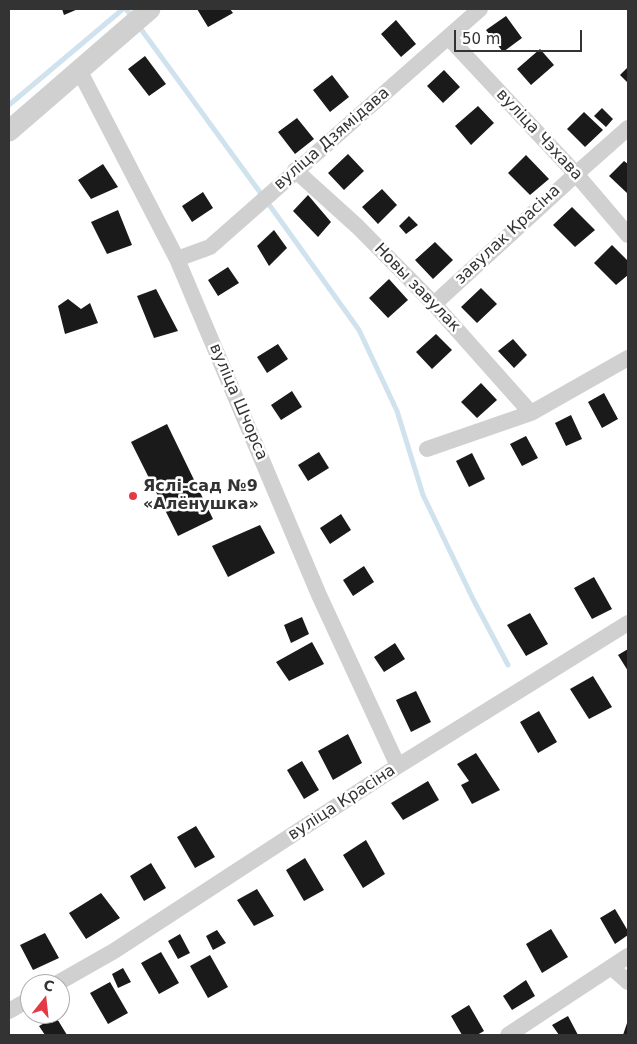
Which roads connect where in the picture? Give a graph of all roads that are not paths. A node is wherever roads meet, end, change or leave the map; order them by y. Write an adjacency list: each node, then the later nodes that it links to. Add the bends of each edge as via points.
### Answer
1 (150, 9): 4 (street)
2 (480, 9): 3 (street, вуліца Дзямідава)
3 (448, 37): 7 (street, вуліца Дзямідава); 8 (street, вуліца Чэхава)
4 (79, 70): 6 (street); 10 (street, вуліца Шчорса)
5 (628, 128): 8 (street, завулак Красіна)
6 (9, 132)
7 (295, 170): 10 (street, вуліца Дзямідава, via 210,247); 11 (street, Новы завулак, via 358,227)
8 (576, 174): 9 (street, вуліца Чэхава); 11 (street, завулак Красіна)
9 (628, 235)
10 (177, 259): 16 (street, вуліца Шчорса, via 319,595)
11 (434, 304): 13 (street, Новы завулак)
12 (628, 358): 13 (street)
13 (531, 413): 14 (street)
14 (427, 449)
15 (628, 623): 16 (street, вуліца Красіна)
16 (398, 766): 19 (street, вуліца Красіна, via 114,951)
17 (628, 956): 18 (street)
18 (611, 967): 20 (street); 23 (street)
19 (70, 976)
20 (628, 982)
21 (20, 1005): 22 (street)
22 (9, 1011)
23 (508, 1035)

